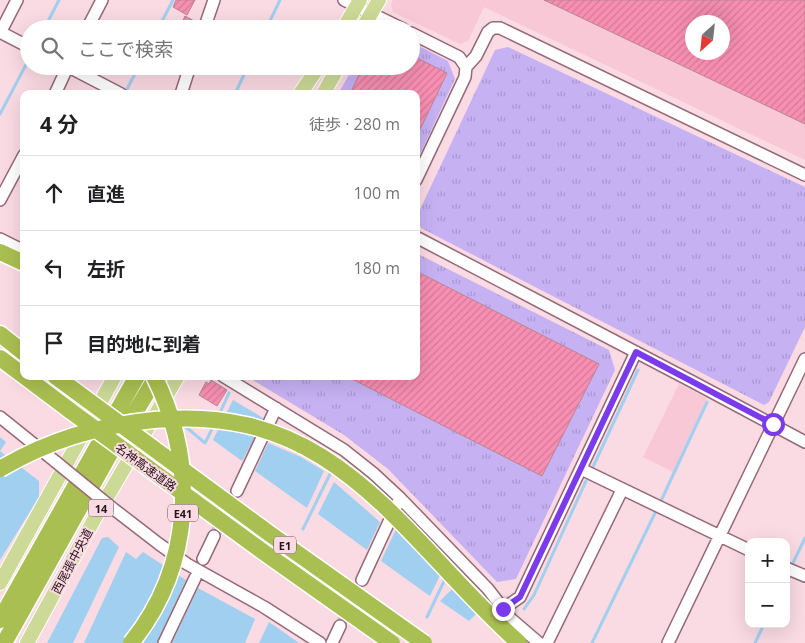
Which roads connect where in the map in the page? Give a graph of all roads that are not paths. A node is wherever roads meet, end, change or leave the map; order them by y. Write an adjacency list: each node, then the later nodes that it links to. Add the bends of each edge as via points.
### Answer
1 (17, 0): 12 (street)
2 (102, 0): 7 (street)
3 (214, 0): 8 (street)
4 (379, 0): 6 (main road)
5 (354, 2): 6 (street); 9 (main road)
6 (372, 12): 10 (main road); 11 (street)
7 (92, 20)
8 (207, 20)
9 (347, 20)
10 (367, 20)
11 (387, 20)
12 (0, 33): 14 (street)
13 (420, 38): 15 (street, via 459,57)
14 (20, 43)
15 (466, 67): 27 (street, via 465,78); 28 (street, via 476,56 488,32 500,28)
16 (64, 75): 21 (street)
17 (85, 75): 22 (street)
18 (187, 75): 23 (street)
19 (313, 75): 24 (main road)
20 (334, 75): 25 (main road)
21 (57, 90)
22 (113, 90)
23 (182, 90)
24 (303, 90)
25 (325, 90)
26 (20, 162): 29 (street)
27 (420, 172)
28 (805, 175)
29 (0, 200)
30 (0, 239): 32 (street)
31 (420, 240): 37 (street)
32 (20, 249)
33 (0, 252): 34 (highway)
34 (20, 261)
35 (0, 334): 36 (highway)
36 (20, 350)
37 (636, 352): 51 (street); 54 (street)
38 (0, 358): 40 (highway, 名神高速道路 / E1, bridge)
39 (805, 359): 51 (street)
40 (20, 373)
41 (30, 380): 77 (highway, 名神高速道路 / E1, bridge)
42 (60, 380): 78 (highway, 名神高速道路 / E1, bridge)
43 (113, 380): 66 (main road)
44 (134, 380): 69 (highway)
45 (154, 380): 71 (highway)
46 (158, 380): 73 (highway, E41, bridge, via 168,408 183,473 183,516 164,588)
47 (176, 380): 72 (main road, 西尾張中央道 / 14)
48 (230, 380): 49 (street)
49 (276, 408): 56 (street); 57 (street, via 344,450)
50 (0, 417): 75 (street, bridge, via 187,564)
51 (773, 424): 52 (street); 59 (street)
52 (805, 442)
53 (0, 469): 80 (highway, bridge, via 30,452 70,437 142,421 211,419 270,430 324,457 370,492)
54 (580, 469): 55 (street); 67 (street, via 520,597)
55 (622, 490): 59 (street); 82 (street)
56 (236, 491)
57 (400, 498): 65 (street); 67 (street, via 488,589)
58 (214, 536): 61 (street)
59 (720, 536): 60 (street); 83 (street)
60 (745, 548)
61 (203, 559)
62 (790, 570): 63 (street)
63 (805, 576)
64 (195, 578): 74 (street)
65 (362, 580)
66 (0, 583)
67 (503, 609): 68 (street)
68 (512, 619): 79 (street); 81 (street)
69 (0, 620)
70 (340, 626): 76 (street)
71 (4, 643)
72 (27, 643)
73 (130, 643)
74 (164, 643)
75 (320, 643)
76 (332, 643)
77 (392, 643)
78 (424, 643)
79 (501, 643)
80 (519, 643)
81 (538, 643)
82 (547, 643)
83 (668, 643)

